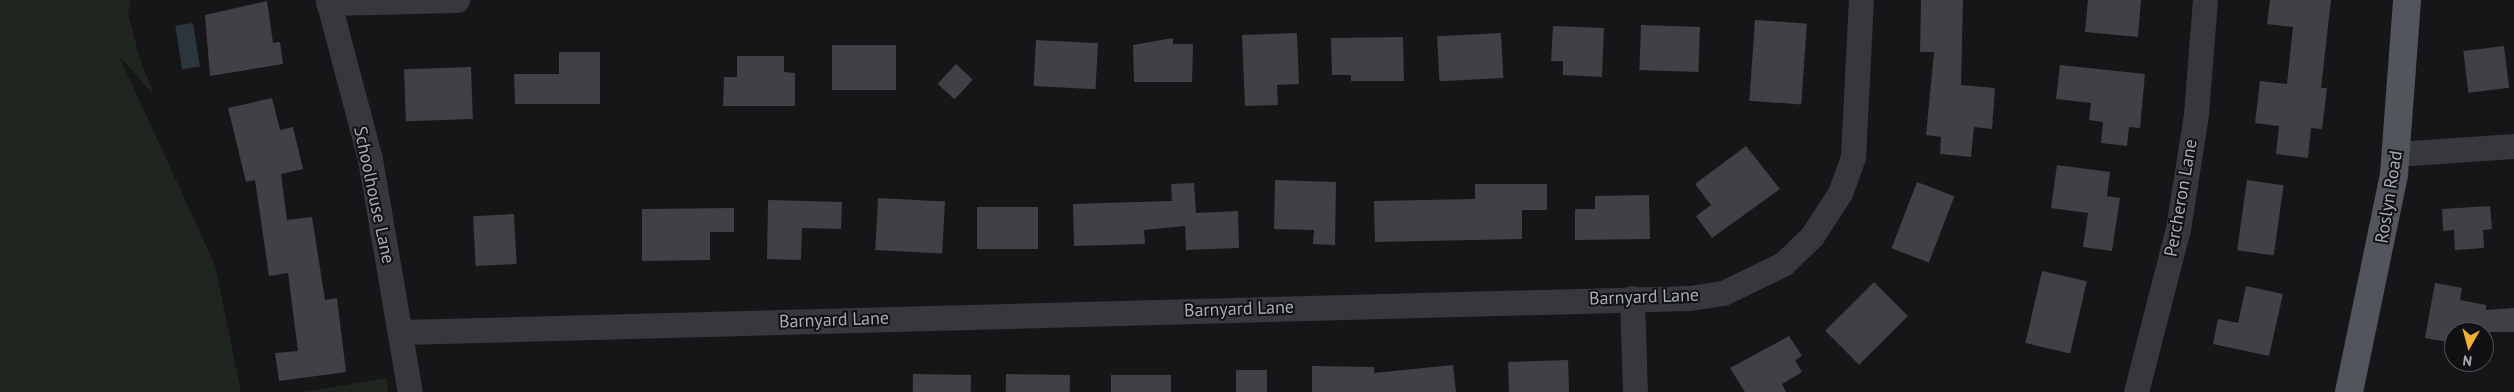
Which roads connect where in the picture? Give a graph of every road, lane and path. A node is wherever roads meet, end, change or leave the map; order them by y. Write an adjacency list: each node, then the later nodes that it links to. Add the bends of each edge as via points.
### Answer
1 (457, 0): 5 (street)
2 (1862, 0): 8 (street, Barnyard Lane, via 1852,157 1840,193 1812,236 1783,264 1737,288 1690,298)
3 (2205, 0): 12 (street, Percheron Lane, via 2196,114 2178,229)
4 (2407, 0): 7 (main road, Roslyn Road)
5 (328, 2): 9 (street, Schoolhouse Lane, via 370,158)
6 (2514, 146): 7 (street)
7 (2396, 154): 13 (main road, Roslyn Road, via 2375,280)
8 (1632, 298): 9 (street, Barnyard Lane); 11 (street)
9 (400, 332): 10 (street, Schoolhouse Lane)
10 (410, 392)
11 (1635, 392)
12 (2136, 392)
13 (2350, 392)

